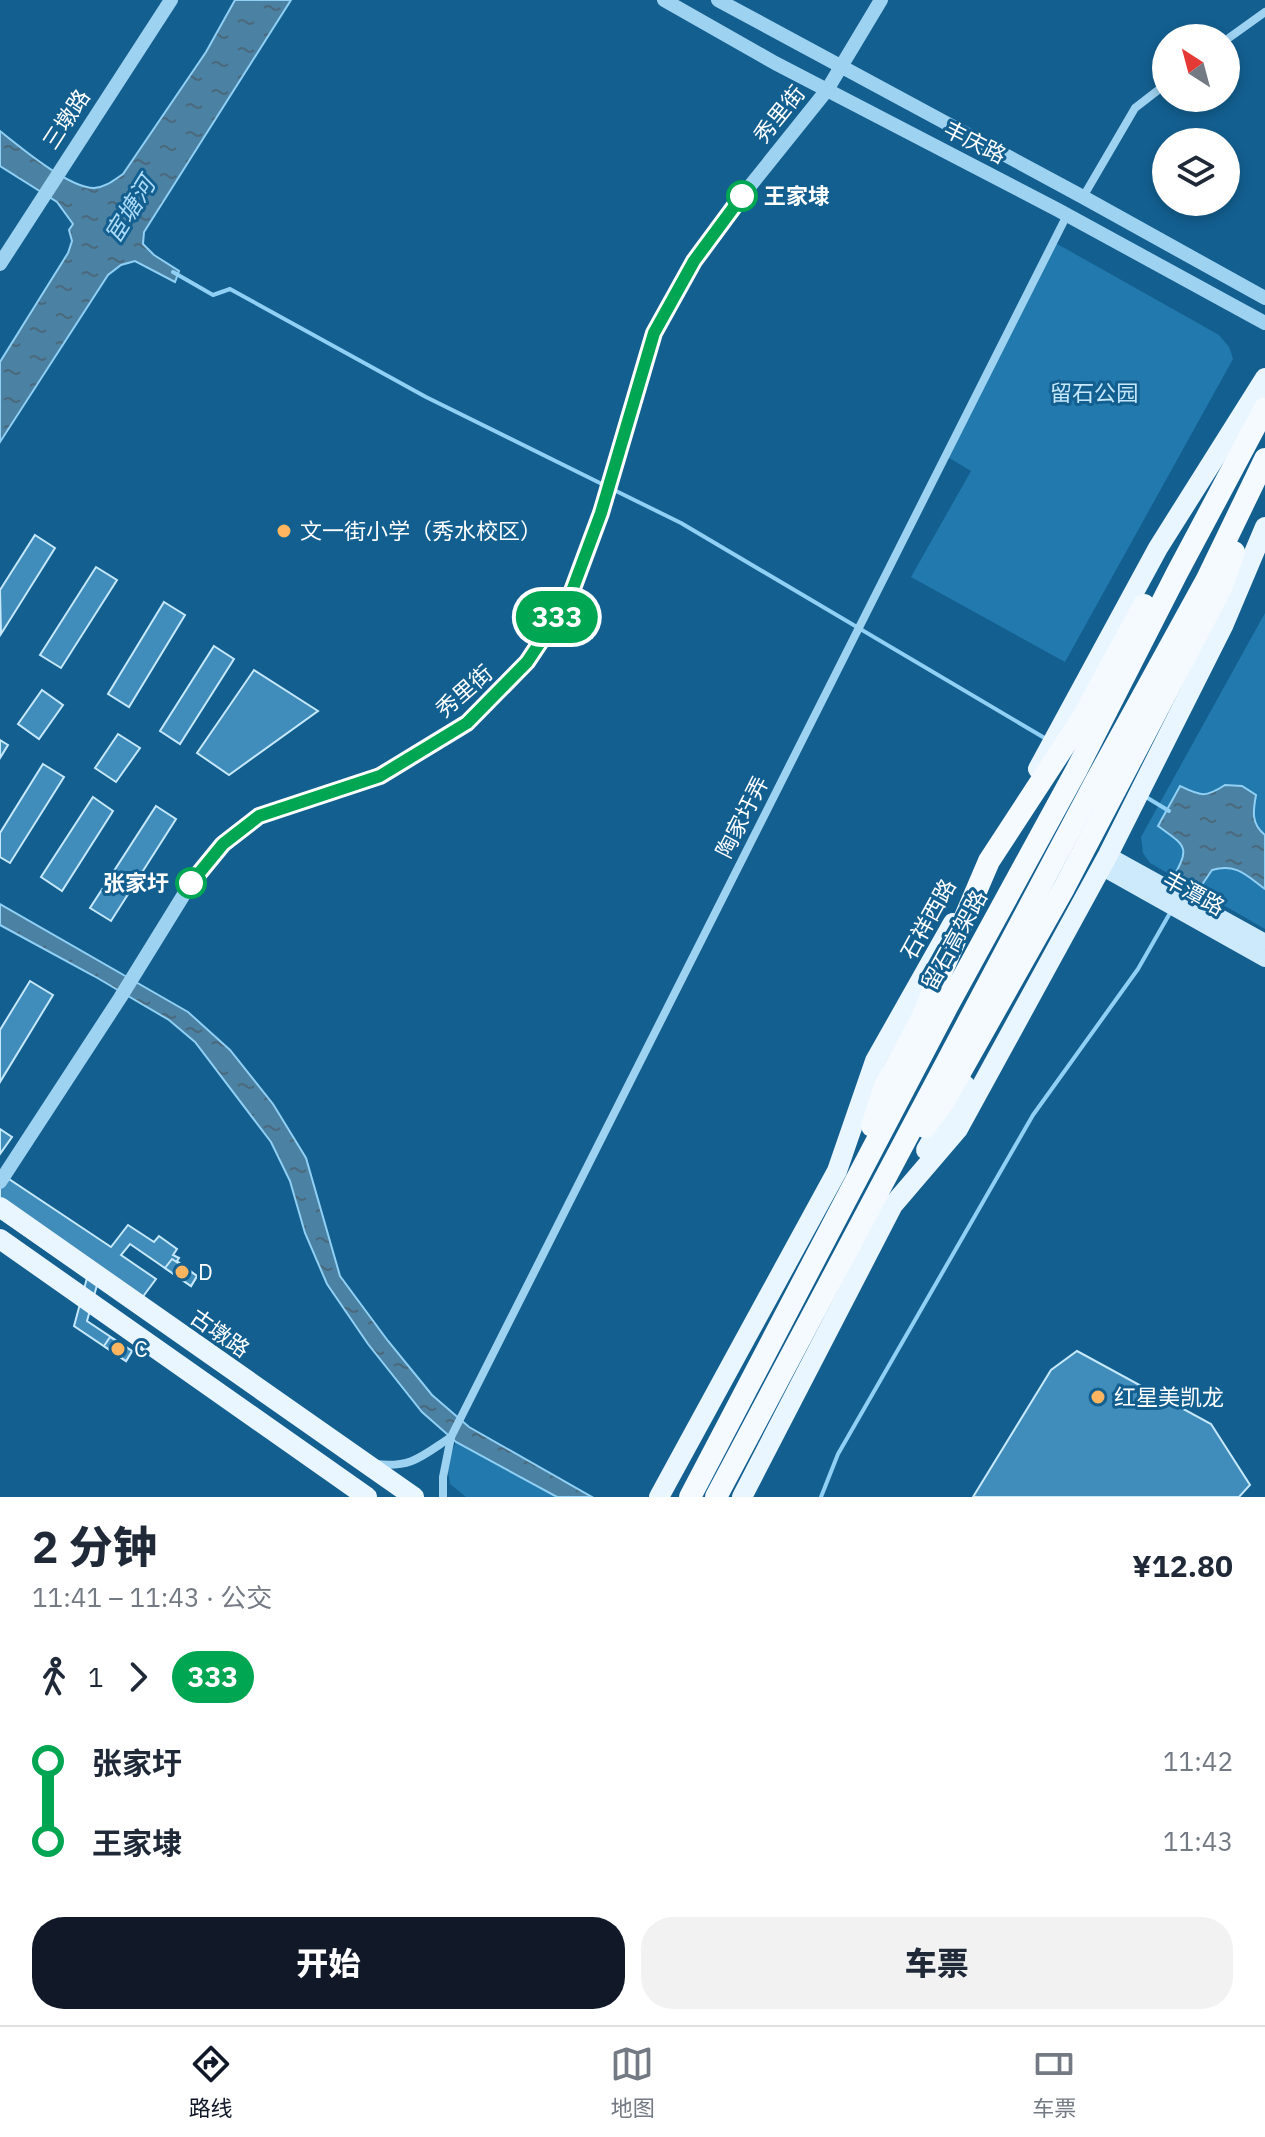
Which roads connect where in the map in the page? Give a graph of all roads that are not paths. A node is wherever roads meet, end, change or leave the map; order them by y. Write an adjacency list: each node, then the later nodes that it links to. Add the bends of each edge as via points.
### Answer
1 (171, 0): 12 (street, 三墩路)
2 (664, 0): 8 (street, 丰庆路)
3 (718, 0): 7 (street, 丰庆路)
4 (881, 0): 7 (street, 秀里街)
5 (1265, 12): 6 (street)
6 (1240, 30)
7 (842, 67): 8 (street, 秀里街); 10 (street, 丰庆路)
8 (827, 90): 11 (street, 丰庆路); 30 (street, 秀里街, via 694,261 654,333 583,563 569,599 527,662 467,723 380,776 259,816 223,844 191,883)
9 (1152, 95): 10 (street, via 1135,108)
10 (1083, 197): 13 (street, 丰庆路)
11 (1067, 215): 14 (street, 丰庆路); 35 (street, 陶家圩弄)
12 (0, 264)
13 (1265, 298)
14 (1265, 323)
15 (1265, 378): 22 (main road, via 1158,548)
16 (1265, 408): 20 (highway)
17 (1265, 459): 21 (highway, 留石高架路)
18 (1265, 468): 21 (highway)
19 (1265, 527): 23 (main road, via 1223,626)
20 (1175, 562): 22 (highway); 24 (highway, 留石高架路, via 1111,702)
21 (1214, 583): 23 (highway); 24 (highway, 留石高架路, via 1134,713)
22 (1072, 721): 25 (highway)
23 (1141, 761): 24 (highway)
24 (1108, 786): 26 (main road); 31 (highway, 留石高架路); 32 (highway, 留石高架路); 32 (highway, via 1093,833)
25 (989, 861): 31 (highway, via 921,1020 885,1086); 40 (main road, 石祥西路, via 875,1061 837,1171)
26 (1104, 861): 27 (main road, 丰潭路); 32 (main road, via 958,1129)
27 (1186, 906): 28 (main road, 丰潭路); 29 (main road, 丰潭路)
28 (1265, 942)
29 (1265, 959)
30 (0, 1182)
31 (848, 1195): 41 (highway, 留石高架路)
32 (882, 1204): 42 (highway, 留石高架路); 43 (main road)
33 (0, 1207): 36 (main road, 古墩路)
34 (0, 1239): 37 (main road)
35 (451, 1437): 36 (street, via 404,1465); 39 (street, 陶家圩弄)
36 (365, 1463): 38 (main road, 古墩路)
37 (367, 1497)
38 (414, 1497)
39 (443, 1497)
40 (659, 1497)
41 (690, 1497)
42 (716, 1497)
43 (742, 1497)

